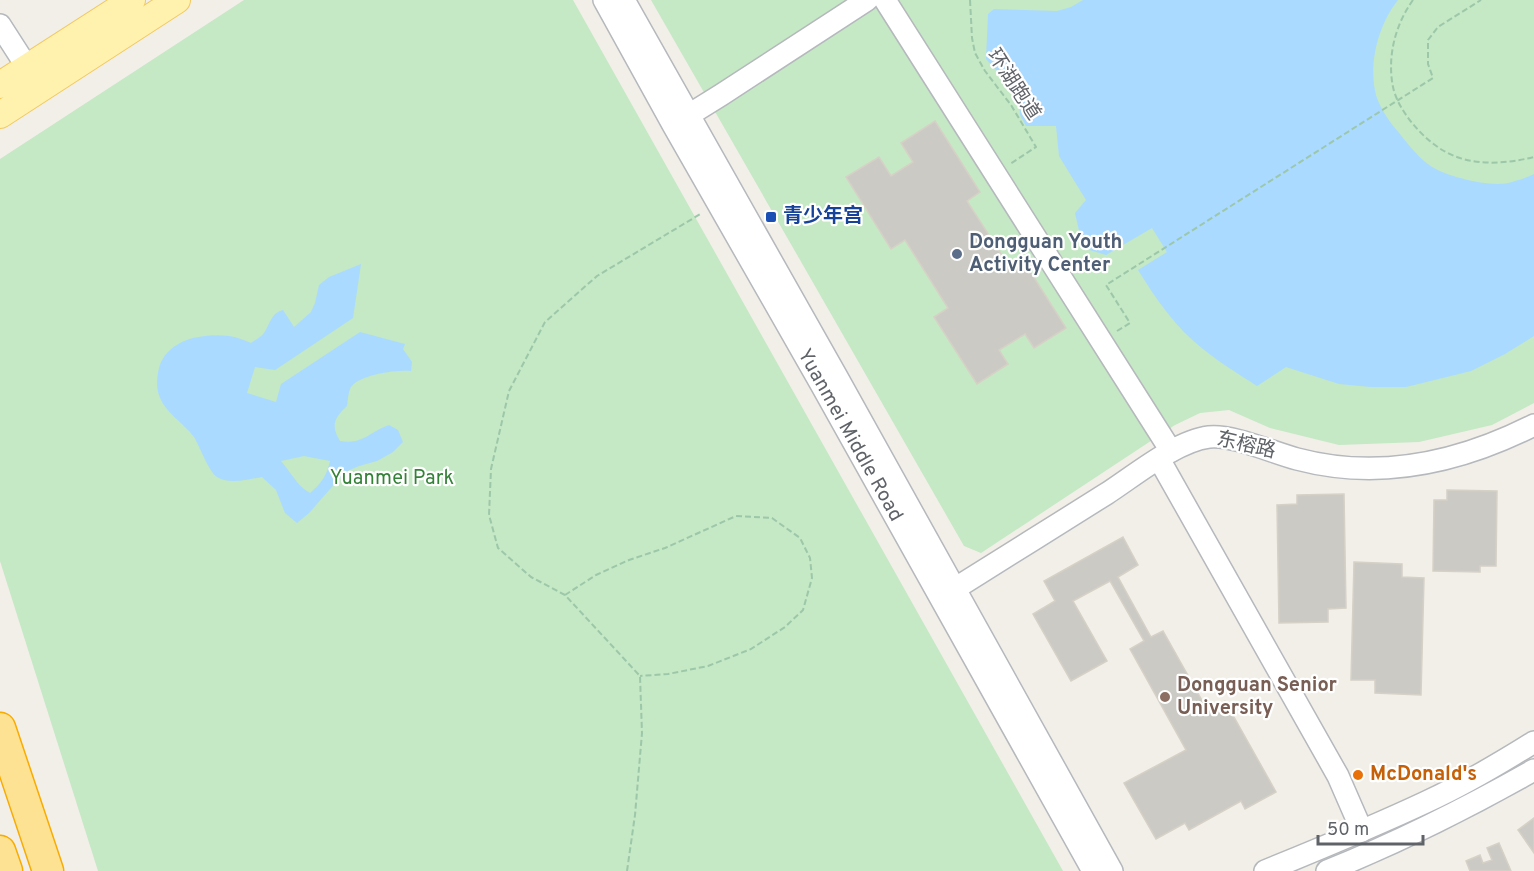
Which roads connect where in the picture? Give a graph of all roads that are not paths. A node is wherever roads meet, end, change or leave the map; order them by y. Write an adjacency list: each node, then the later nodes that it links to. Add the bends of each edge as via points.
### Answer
1 (132, 0): 8 (main road)
2 (177, 0): 10 (main road)
3 (604, 0): 11 (street, Yuanmei Middle Road)
4 (624, 0): 11 (street, Yuanmei Middle Road)
5 (867, 0): 11 (street)
6 (885, 0): 13 (street)
7 (0, 25): 8 (street)
8 (27, 68): 9 (main road)
9 (0, 85)
10 (0, 115)
11 (680, 120): 14 (street, Yuanmei Middle Road); 19 (street, Yuanmei Middle Road, via 717,204)
12 (1534, 424): 13 (street, 东榕路, via 1488,446 1449,458 1383,469 1321,465 1210,436)
13 (1165, 455): 14 (street, 东榕路); 18 (street, via 1338,776)
14 (956, 588): 19 (street, Yuanmei Middle Road)
15 (0, 728): 22 (highway)
16 (1534, 742): 18 (street, via 1436,797)
17 (1534, 770): 28 (street, via 1434,824)
18 (1362, 831): 27 (street)
19 (1082, 834): 23 (street); 24 (street, Yuanmei Middle Road); 25 (street, Yuanmei Middle Road); 26 (street)
20 (0, 851): 21 (highway)
21 (7, 871)
22 (48, 871)
23 (1083, 871)
24 (1093, 871)
25 (1112, 871)
26 (1128, 871)
27 (1265, 871)
28 (1327, 871)

